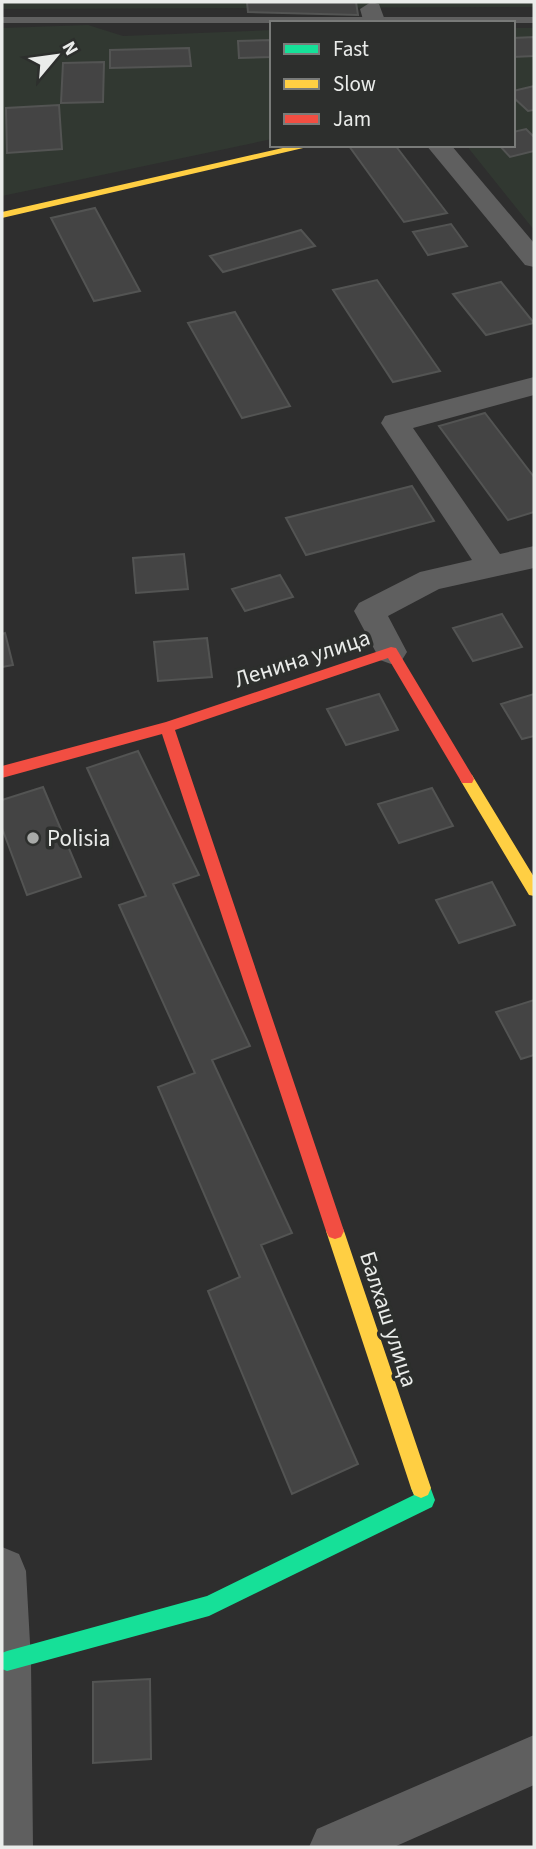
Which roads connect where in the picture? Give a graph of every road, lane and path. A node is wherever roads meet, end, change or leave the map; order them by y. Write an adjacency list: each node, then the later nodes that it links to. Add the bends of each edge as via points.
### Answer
1 (372, 14): 2 (lane); 3 (lane)
2 (2, 20)
3 (534, 20)
4 (302, 147): 6 (street)
5 (440, 147): 7 (street)
6 (2, 215)
7 (534, 259)
8 (534, 386): 10 (street, via 395,423)
9 (534, 557): 10 (street)
10 (492, 566): 11 (street, via 431,580 370,611)
11 (391, 652): 12 (street, Ленина улица); 14 (street, Ленина улица)
12 (167, 727): 13 (street, Ленина улица); 16 (street, Балхаш улица, via 425,1500 209,1606)
13 (2, 772)
14 (534, 890)
15 (2, 1571): 16 (street)
16 (7, 1661): 18 (street)
17 (534, 1760): 19 (street)
18 (7, 1847)
19 (335, 1847)

